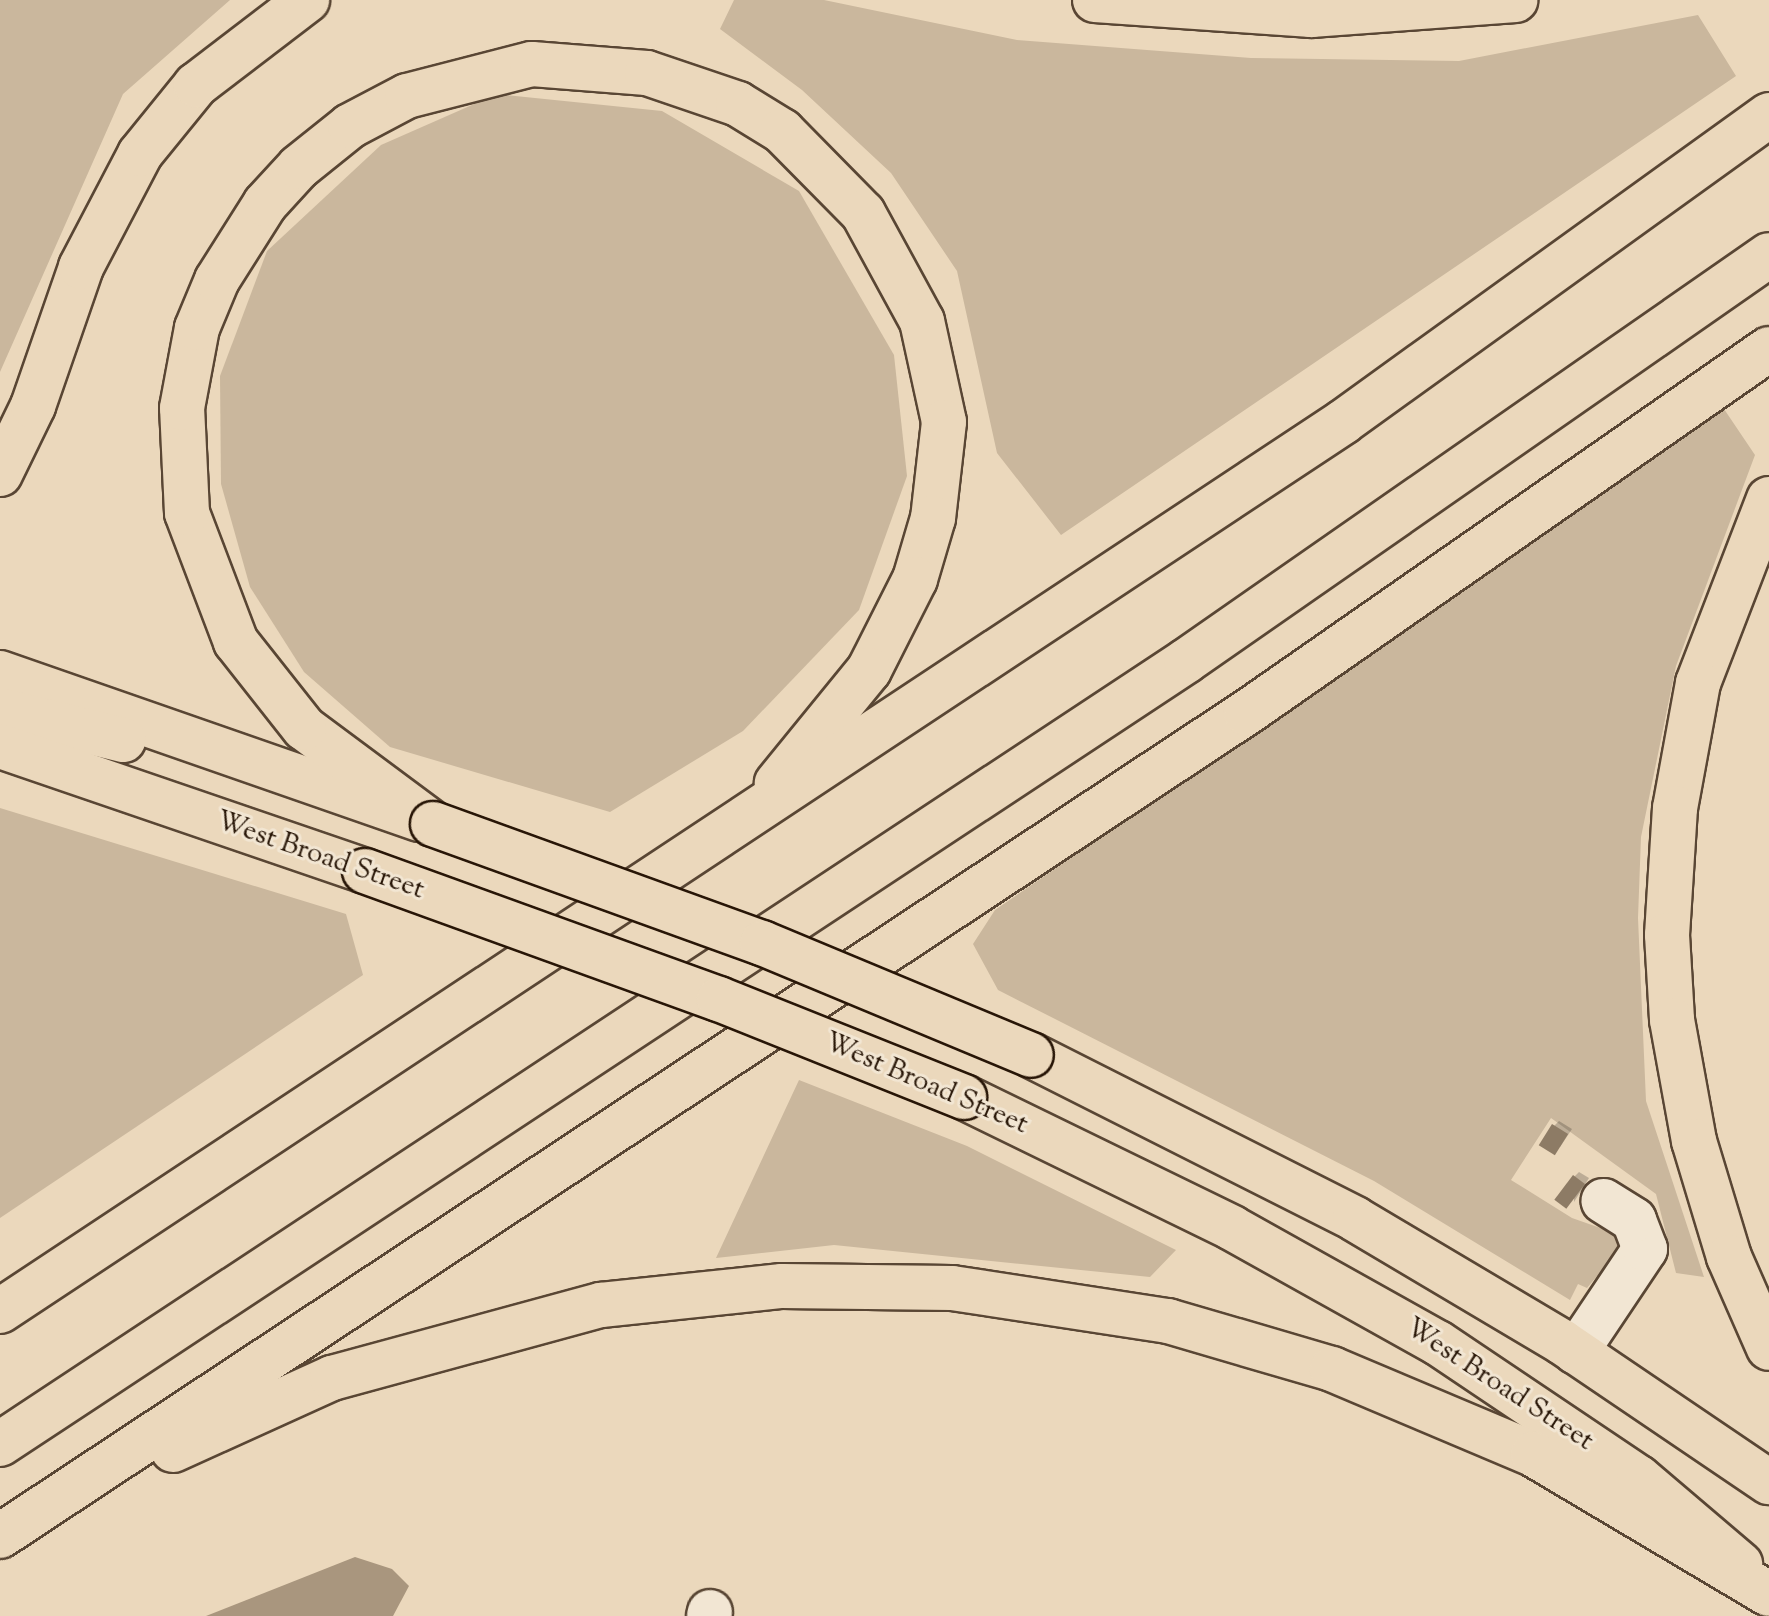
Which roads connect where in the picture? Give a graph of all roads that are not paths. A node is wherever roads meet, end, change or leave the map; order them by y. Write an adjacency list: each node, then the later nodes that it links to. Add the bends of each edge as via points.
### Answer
1 (307, 0): 7 (main road, via 196,85 140,154 81,267 33,406)
2 (1095, 0): 3 (main road, via 1311,15)
3 (1515, 0)
4 (1769, 115): 13 (main road, via 1343,422)
5 (1769, 255): 19 (main road, via 1186,661)
6 (1769, 349): 21 (main road, via 1259,704)
7 (0, 474)
8 (1769, 499): 17 (main road, via 1698,683 1675,808 1667,935 1672,1020 1694,1141 1729,1257)
9 (0, 673): 12 (main road)
10 (0, 710): 12 (main road)
11 (0, 746): 23 (main road, West Broad Street, bridge, via 365,871 964,1097 1219,1221 1438,1343 1639,1478)
12 (286, 773): 14 (main road)
13 (749, 817): 14 (main road, via 869,670 915,579 940,483 944,422 933,355 873,226 824,167 782,131 696,87 625,68 565,63 462,77 350,126 299,167 238,241 189,360 182,408 187,513 236,642 304,728); 16 (main road)
14 (433, 824): 18 (main road, bridge, via 762,943 1031,1055 1249,1160)
15 (1603, 1201): 18 (lane, via 1634,1220 1645,1249)
16 (0, 1311)
17 (1769, 1348)
18 (1576, 1352): 20 (main road)
19 (0, 1444)
20 (1769, 1482)
21 (0, 1536)
22 (0, 1547): 23 (main road, via 224,1425 332,1378 433,1347 601,1305 874,1283 1079,1303 1332,1369 1533,1454)
23 (1769, 1591)

